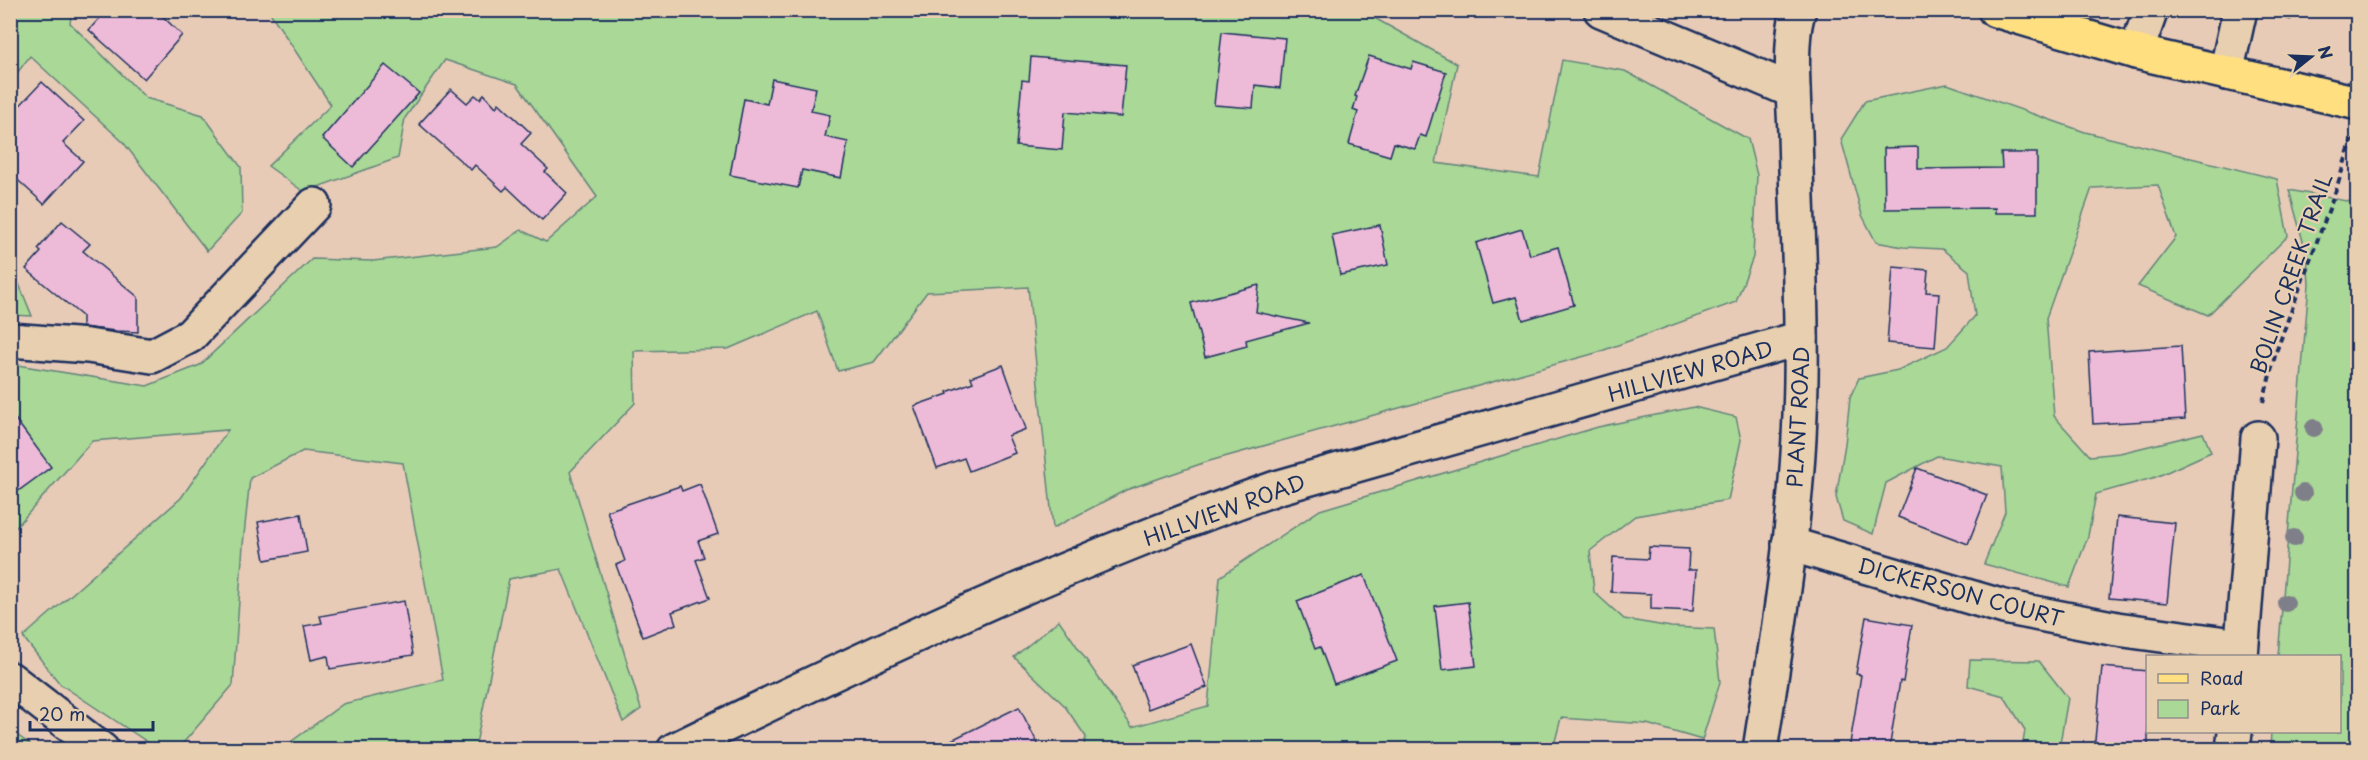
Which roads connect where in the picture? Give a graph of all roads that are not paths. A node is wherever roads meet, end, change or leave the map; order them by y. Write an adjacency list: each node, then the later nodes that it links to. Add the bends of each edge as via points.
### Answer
1 (1601, 10): 9 (street)
2 (1799, 10): 9 (street, PLANT ROAD, via 1794,35)
3 (1995, 10): 6 (main road)
4 (2151, 10): 7 (street)
5 (2240, 10): 8 (street)
6 (2049, 19): 7 (main road)
7 (2136, 52): 8 (main road)
8 (2226, 73): 10 (main road, via 2284,86)
9 (1793, 90): 12 (street, PLANT ROAD)
10 (2356, 118)
11 (314, 205): 13 (street, via 190,336 152,356)
12 (1801, 338): 15 (street, PLANT ROAD, via 1800,416); 20 (street, HILLVIEW ROAD, via 1276,488 1203,514 1032,582 831,673)
13 (10, 340)
14 (2258, 438): 16 (street, DICKERSON COURT)
15 (1789, 544): 16 (street, DICKERSON COURT, via 2004,607); 21 (street, PLANT ROAD)
16 (2241, 651)
17 (10, 679): 19 (street)
18 (2235, 733): 22 (street)
19 (102, 750)
20 (674, 750)
21 (1760, 750)
22 (2233, 750)

